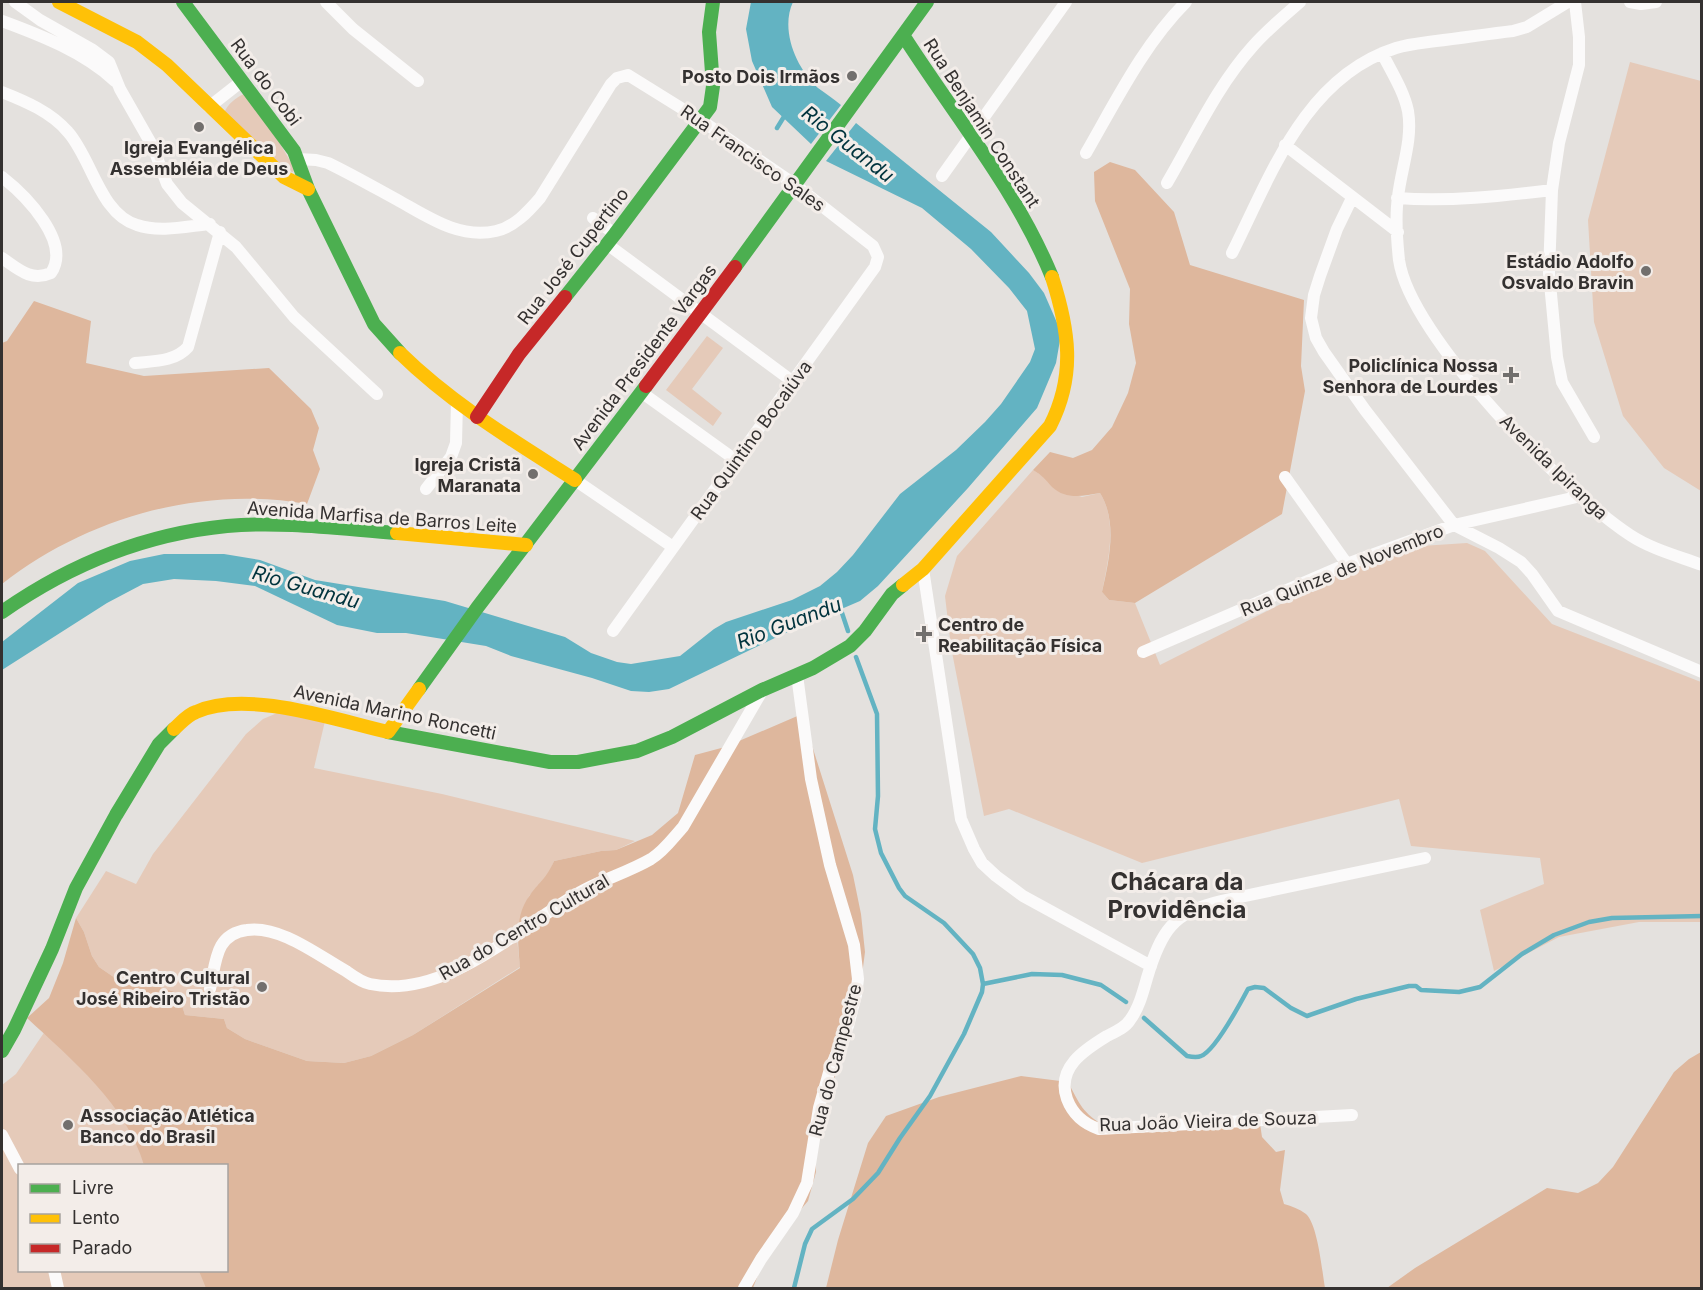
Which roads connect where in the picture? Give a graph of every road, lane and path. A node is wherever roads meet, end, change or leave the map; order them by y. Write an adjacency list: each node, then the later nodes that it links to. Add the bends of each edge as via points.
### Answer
1 (15, 2): 19 (street, via 103,57)
2 (59, 2): 21 (main road, via 137,42 167,64)
3 (183, 2): 17 (main road, Rua do Cobi)
4 (326, 2): 18 (street)
5 (713, 2): 22 (main road, Rua José Cupertino, via 709,49 714,92)
6 (927, 2): 15 (main road, Avenida Presidente Vargas)
7 (1066, 2): 23 (street)
8 (1186, 2): 25 (street, via 1152,44)
9 (1300, 2): 29 (street, via 1271,26 1235,69)
10 (1568, 2): 16 (street, via 1513,31 1416,44)
11 (1575, 2): 32 (street, via 1579,66 1559,143)
12 (1630, 2): 13 (street)
13 (1656, 2)
14 (2, 21): 19 (street, via 72,52)
15 (903, 35): 23 (main road, Rua Benjamin Constant); 30 (main road, Avenida Presidente Vargas)
16 (1382, 53): 24 (street, via 1341,77 1316,102); 34 (street, Avenida Ipiranga, via 1408,118)
17 (242, 81): 21 (street); 26 (main road, Rua do Cobi)
18 (418, 81)
19 (118, 84): 36 (street, via 149,139 167,184 182,203)
20 (2, 92): 36 (street, via 26,101 67,130 83,152 109,204 123,217 151,228)
21 (209, 108): 31 (main road, via 284,177)
22 (702, 121): 26 (street, Rua Francisco Sales, via 629,75 621,75 611,84 540,198 528,213 498,231 451,228 328,163); 30 (street, Rua Francisco Sales); 38 (main road, Rua José Cupertino)
23 (972, 134): 27 (street); 60 (main road, Rua Benjamin Constant, via 1046,262 1063,326 1065,385 1050,426)
24 (1285, 145): 33 (street); 40 (street)
25 (1086, 153)
26 (298, 159): 31 (main road, Rua do Cobi)
27 (942, 176)
28 (2, 177): 41 (street, via 40,214 56,247 57,262 51,273 29,276)
29 (1167, 183)
30 (794, 184): 39 (street, Rua Francisco Sales); 42 (main road, Avenida Presidente Vargas)
31 (308, 189): 47 (main road, Rua do Cobi, via 374,324 402,357)
32 (1552, 190): 34 (street, via 1501,196); 49 (street, via 1549,273 1558,364 1566,390)
33 (1353, 198): 37 (street); 55 (street, via 1337,229 1314,295 1311,318 1316,338 1365,410)
34 (1397, 198): 37 (street, Avenida Ipiranga)
35 (593, 218): 38 (street)
36 (215, 228): 43 (street, via 188,347 168,359); 46 (street, via 300,323)
37 (1398, 232): 54 (street, Avenida Ipiranga, via 1400,262 1408,289 1449,355 1528,446)
38 (611, 239): 42 (street); 48 (main road, Rua José Cupertino, via 519,354)
39 (873, 246): 44 (street, Rua Quintino Bocaiúva, via 878,256 875,267)
40 (1232, 253)
41 (2, 258)
42 (701, 313): 44 (street); 45 (main road, Avenida Presidente Vargas)
43 (135, 363)
44 (792, 381): 50 (street, Rua Quintino Bocaiúva)
45 (641, 392): 50 (street); 52 (main road, Avenida Presidente Vargas)
46 (377, 394)
47 (457, 401): 48 (main road, Rua do Cobi); 53 (street, via 452,457)
48 (477, 417): 52 (main road, Rua do Cobi)
49 (1594, 437)
50 (737, 461): 57 (street, Rua Quintino Bocaiúva)
51 (1285, 477): 58 (street)
52 (575, 480): 56 (main road, Avenida Presidente Vargas); 57 (street)
53 (426, 489)
54 (1581, 496): 55 (street, Rua Quinze de Novembro); 59 (street, Avenida Ipiranga, via 1633,537)
55 (1454, 525): 58 (street, Rua Quinze de Novembro); 64 (street, via 1521,562 1551,603 1564,614)
56 (526, 544): 61 (main road, Avenida Marfisa de Barros Leite, via 259,524 212,528 165,537 74,568); 67 (main road, Avenida Presidente Vargas)
57 (673, 547): 62 (street, Rua Quintino Bocaiúva)
58 (1347, 564): 63 (street, Rua Quinze de Novembro)
59 (1701, 565)
60 (923, 569): 65 (main road, Avenida Marino Roncetti, via 892,594 850,646); 69 (street, via 961,819 982,863 1023,896)
61 (2, 612)
62 (613, 631)
63 (1143, 652)
64 (1701, 672)
65 (797, 675): 66 (main road, Avenida Marino Roncetti); 77 (street, Rua do Campestre, via 811,779 830,866 854,945 858,979 848,1026 819,1108 807,1183 793,1213)
66 (762, 690): 67 (main road, Avenida Marino Roncetti, via 637,751 578,762 550,762); 70 (street, Rua do Centro Cultural, via 688,818 668,844 652,858 579,892 467,964 428,981 393,988 367,984 280,933 250,929 232,933 220,945)
67 (388, 732): 71 (main road, Avenida Marino Roncetti, via 279,707 233,703 187,717 159,744 116,815 76,888 52,949)
68 (1425, 858): 69 (street, Rua João Vieira de Souza, via 1198,906 1173,922)
69 (1151, 966): 72 (street, Rua João Vieira de Souza, via 1129,1021 1069,1065 1065,1094 1076,1116 1087,1125 1099,1129)
70 (210, 989)
71 (2, 1051)
72 (1352, 1115)
73 (2, 1135): 74 (street)
74 (18, 1165)
75 (54, 1272): 76 (street)
76 (58, 1288)
77 (744, 1288)

